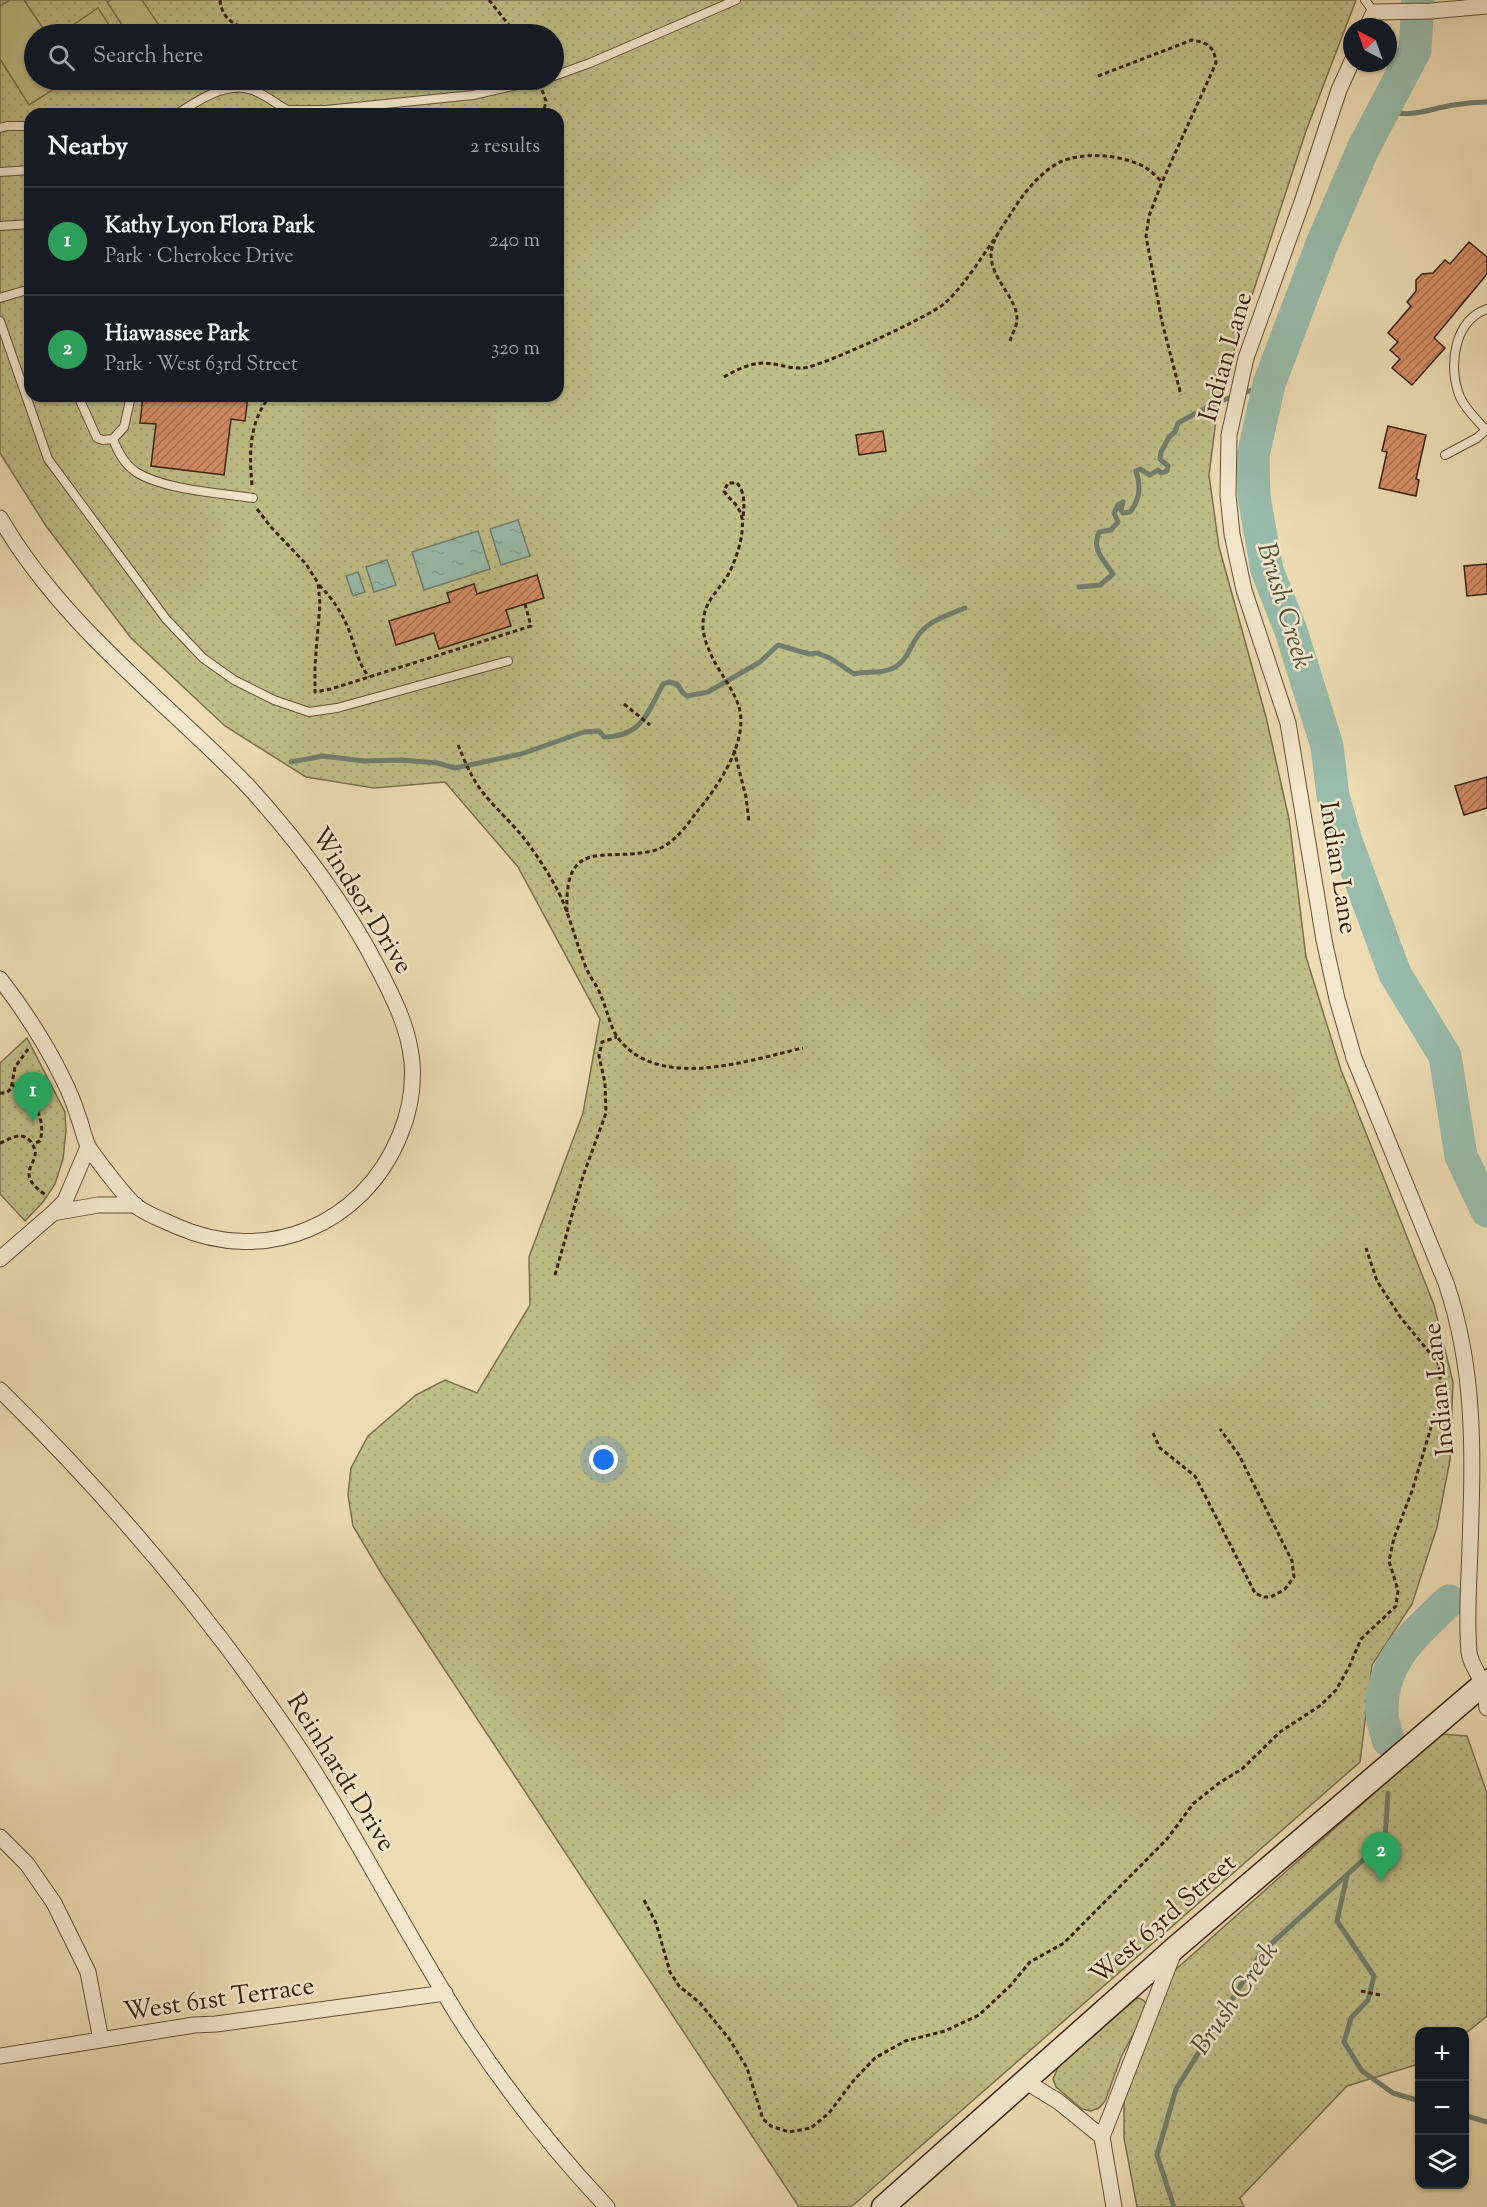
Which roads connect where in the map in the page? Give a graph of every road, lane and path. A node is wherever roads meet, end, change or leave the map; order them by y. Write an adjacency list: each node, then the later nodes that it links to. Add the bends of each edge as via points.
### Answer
1 (220, 0): 6 (path, via 226,20)
2 (489, 0): 7 (path)
3 (736, 0): 8 (lane)
4 (1370, 6): 5 (street, via 1395,12)
5 (1487, 6)
6 (235, 24)
7 (508, 24)
8 (564, 72)
9 (1347, 72): 73 (street, Indian Lane, via 1246,358 1229,435 1228,495 1244,590 1288,723 1337,999 1354,1058 1446,1283 1465,1350 1472,1470 1469,1655)
10 (1098, 76): 23 (path, via 1192,40 1206,43 1215,52 1216,63)
11 (225, 90): 15 (lane)
12 (251, 90): 16 (lane, via 266,96)
13 (497, 90): 17 (lane)
14 (542, 90): 18 (path)
15 (186, 108)
16 (279, 108)
17 (350, 108)
18 (544, 108)
19 (24, 126): 20 (lane)
20 (0, 128)
21 (24, 170): 22 (lane)
22 (0, 172)
23 (1162, 182): 26 (path, via 1146,168 1125,160 1092,155 1061,162 1044,173 1021,198); 34 (path, via 1146,236)
24 (24, 224): 25 (lane)
25 (0, 226)
26 (998, 234): 31 (path, via 991,254 994,271 1017,319); 32 (path, via 961,286 928,315 804,368 762,363)
27 (24, 291): 28 (lane)
28 (0, 298)
29 (1487, 309): 39 (lane, via 1469,322 1454,358 1460,396)
30 (0, 321): 33 (lane)
31 (1010, 341)
32 (724, 377)
33 (24, 390)
34 (1181, 395)
35 (28, 402): 47 (lane, via 48,459 166,619 203,658 234,680 309,712 337,708)
36 (81, 402): 40 (lane, via 97,438)
37 (129, 402): 40 (lane, via 123,427)
38 (266, 402): 42 (path, via 252,435)
39 (1486, 430): 41 (lane)
40 (112, 439): 42 (lane, via 119,456 135,472 149,478 178,487)
41 (1445, 455)
42 (253, 498): 45 (path, via 259,513 306,564)
43 (0, 518): 65 (street, Windsor Drive, via 80,626 233,770 300,847 373,959 407,1036 412,1064 410,1098 394,1149 362,1194 327,1221 281,1238 254,1242 222,1240 191,1232)
44 (743, 520): 44 (path, via 739,508 724,491 728,483 737,483 742,489); 52 (path, via 738,550 704,616 704,635 739,707)
45 (318, 583): 48 (path, via 341,612 359,663); 48 (path, via 315,692)
46 (525, 604): 48 (path, via 531,626)
47 (508, 661)
48 (369, 677)
49 (624, 704): 50 (path)
50 (650, 725)
51 (458, 744): 54 (path, via 471,775 542,863)
52 (734, 750): 53 (path); 54 (path, via 703,804 673,840 654,851 600,854 582,861 566,889)
53 (749, 822)
54 (567, 912): 56 (path)
55 (0, 979): 63 (street, via 63,1078)
56 (617, 1037): 58 (path, via 650,1062 677,1068 705,1069); 69 (path, via 602,1042 599,1056 606,1113 583,1176)
57 (31, 1046): 59 (path, via 15,1067)
58 (803, 1048)
59 (12, 1085): 60 (path, via 6,1093); 62 (path, via 25,1093 39,1111 42,1134 40,1141)
60 (0, 1093)
61 (0, 1143): 62 (path, via 18,1136)
62 (33, 1144): 64 (path, via 36,1151 29,1177)
63 (88, 1147): 65 (street, Windsor Drive); 66 (street, via 64,1201)
64 (47, 1196)
65 (136, 1205): 66 (street, via 98,1205)
66 (53, 1213): 68 (street)
67 (1366, 1248): 76 (path, via 1377,1281 1439,1364 1441,1394 1389,1561 1398,1590 1396,1606 1361,1640 1336,1690 1193,1804 1167,1839 1064,1943 1030,1962 979,2015 945,2031 905,2041 875,2058 829,2113 811,2128 789,2132 763,2119 747,2068 730,2040 670,1972 656,1923)
68 (0, 1258)
69 (555, 1275)
70 (0, 1389): 79 (street, Reinhardt Drive, via 135,1532 227,1646 337,1809)
71 (1220, 1429): 72 (path, via 1239,1455 1292,1561 1294,1577 1285,1589 1271,1597 1255,1593 1195,1476 1160,1448)
72 (1153, 1433)
73 (1485, 1683): 74 (street, Indian Lane); 77 (main road, West 63rd Street)
74 (1487, 1708)
75 (0, 1837): 81 (street, via 27,1864 54,1903 88,1972)
76 (644, 1900)
77 (1176, 1947): 83 (main road, West 63rd Street); 84 (street)
78 (1361, 1991): 80 (path)
79 (445, 1993): 81 (street, West 61st Terrace); 85 (street, Reinhardt Drive, via 528,2114)
80 (1380, 1995)
81 (101, 2040): 82 (street, West 61st Terrace)
82 (0, 2055)
83 (1025, 2081): 84 (street, via 1059,2102); 86 (main road, West 63rd Street)
84 (1102, 2137): 87 (street)
85 (607, 2207)
86 (883, 2207)
87 (1114, 2207)

